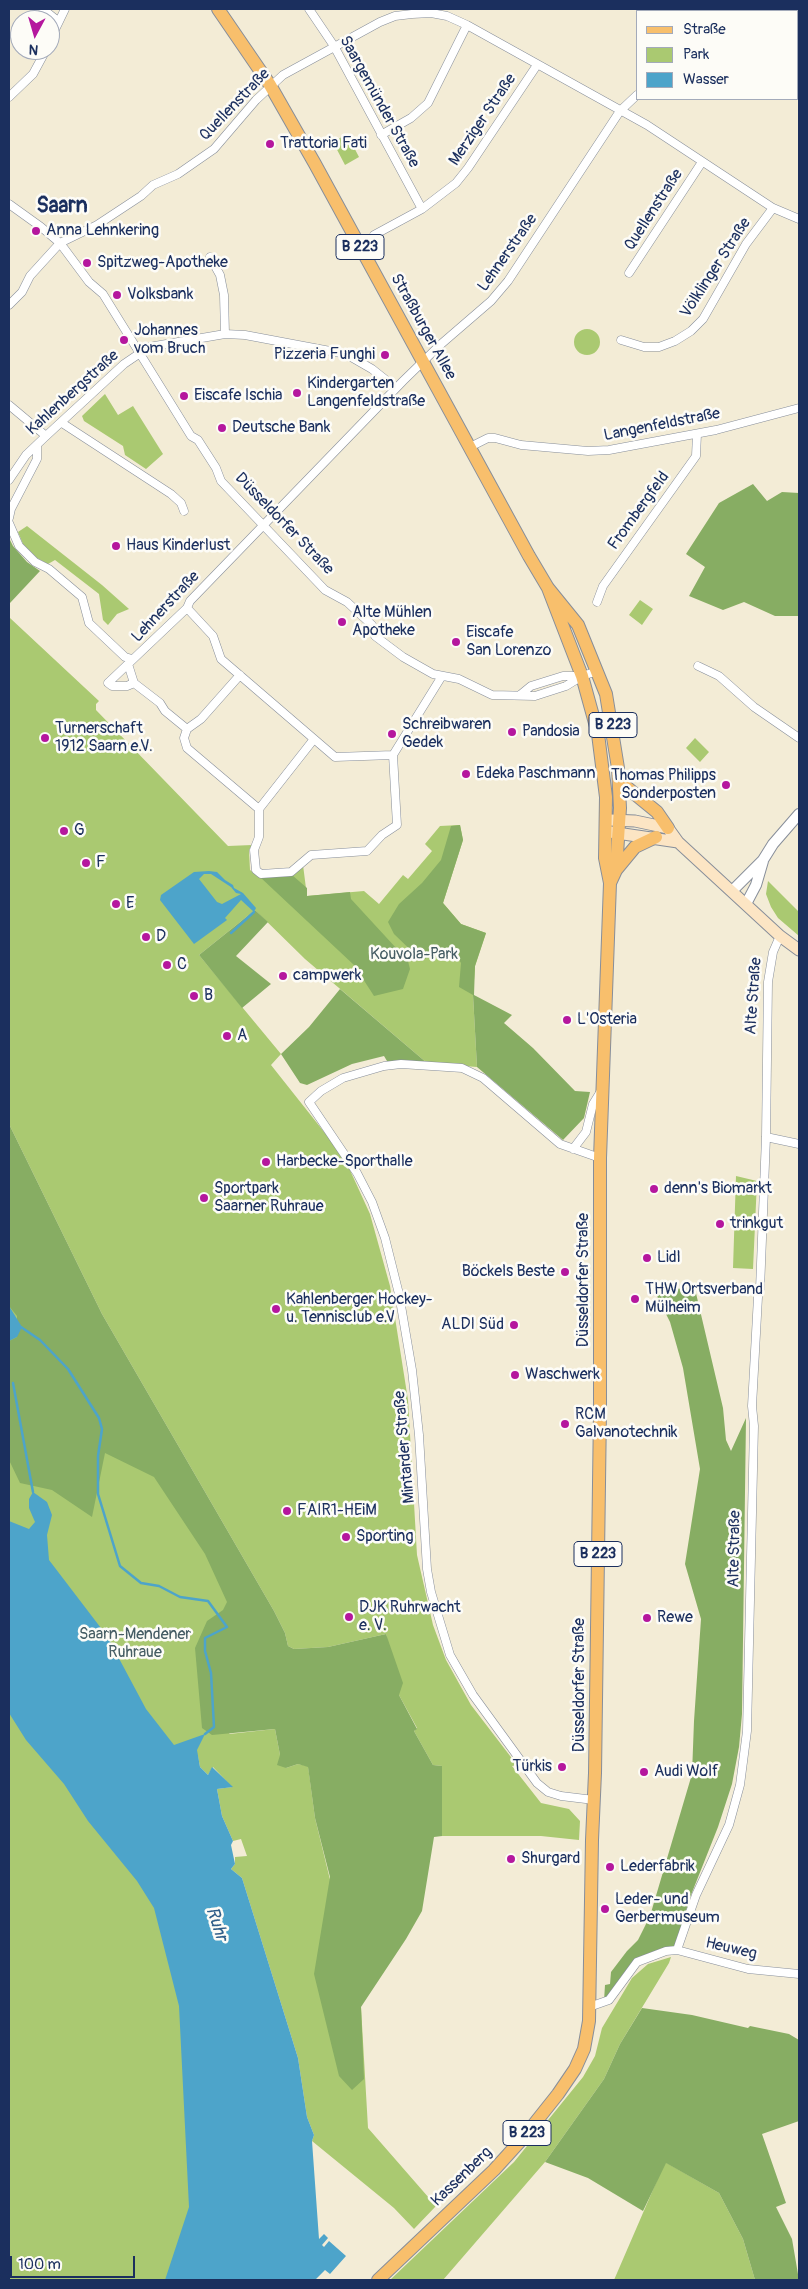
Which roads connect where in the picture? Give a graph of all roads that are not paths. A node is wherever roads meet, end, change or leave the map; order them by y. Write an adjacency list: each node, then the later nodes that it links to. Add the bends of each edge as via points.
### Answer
1 (218, 9): 8 (main road, Straßburger Allee / B 223)
2 (309, 9): 5 (street, Saargemünder Straße)
3 (415, 11): 4 (street, Quellenstraße, via 447,16); 5 (street, Quellenstraße, via 380,22)
4 (467, 25): 7 (street, Quellenstraße); 12 (street, via 428,103 411,118)
5 (334, 46): 8 (street, Quellenstraße); 12 (street, Saargemünder Straße)
6 (41, 60): 10 (street, via 33,74)
7 (537, 65): 11 (street, Quellenstraße); 16 (street, Merziger Straße, via 468,168 456,183)
8 (270, 85): 19 (street, Quellenstraße, via 214,149 178,174 153,185 121,210); 26 (main road, Straßburger Allee / B 223)
9 (636, 96): 11 (street, Lehnerstraße)
10 (9, 97)
11 (620, 111): 13 (street, Quellenstraße); 26 (street, Lehnerstraße, via 508,281 491,302)
12 (381, 135): 16 (street, Saargemünder Straße)
13 (702, 162): 15 (street, Quellenstraße); 21 (street, Quellenstraße)
14 (9, 204): 19 (street, Düsseldorfer Straße)
15 (773, 208): 17 (street, Quellenstraße); 24 (street, Völklinger Straße, via 746,244 703,319 691,331 659,347 644,347)
16 (422, 209): 18 (street, Merziger Straße)
17 (799, 219)
18 (374, 235)
19 (60, 244): 22 (street, Quellenstraße); 25 (street, Düsseldorfer Straße, via 89,282 103,294)
20 (210, 257): 23 (street, via 220,275 224,295)
21 (629, 272)
22 (9, 305)
23 (225, 334): 25 (street, via 149,347); 27 (street, via 346,354)
24 (621, 340)
25 (140, 352): 30 (street, Kahlenbergstraße); 39 (street, Düsseldorfer Straße, via 191,436 198,440 216,468 220,481)
26 (424, 361): 27 (street, Lehnerstraße); 34 (main road, Straßburger Allee / B 223)
27 (396, 388): 39 (street, Lehnerstraße)
28 (9, 406): 32 (street)
29 (799, 408): 31 (street, Langenfeldstraße)
30 (62, 423): 32 (street, Kahlenbergstraße); 36 (street, via 171,494)
31 (697, 434): 34 (street, Langenfeldstraße, via 598,452 522,445 495,438); 41 (street, Frombergfeld, via 696,456 603,586)
32 (46, 436): 33 (street, Kahlenbergstraße)
33 (37, 445): 35 (street, Kahlenbergstraße); 37 (street, via 37,459)
34 (470, 447): 40 (main road, Straßburger Allee / B 223)
35 (9, 480)
36 (184, 511)
37 (9, 518)
38 (9, 524): 43 (street, via 19,546 82,597 89,623)
39 (262, 526): 42 (street, Lehnerstraße, via 190,601); 47 (street, Düsseldorfer Straße, via 325,590 347,602 372,625 375,636 403,657)
40 (548, 588): 45 (main road, Straßburger Allee / B 223, via 578,625); 48 (main road, Straßburger Allee / B 223)
41 (597, 602)
42 (187, 608): 43 (street, Lehnerstraße); 46 (street, via 213,636 221,659)
43 (130, 661): 49 (street); 49 (street, Lehnerstraße, via 108,683 112,686)
44 (698, 666): 51 (street, via 719,676 754,707)
45 (598, 671): 48 (street, Düsseldorfer Straße); 54 (main road, Straßburger Allee / B 223, via 612,720)
46 (240, 675): 50 (street, via 201,720); 52 (street)
47 (442, 676): 48 (street, Düsseldorfer Straße, via 459,679 492,695 506,696 520,695 531,686 563,676); 53 (street)
48 (582, 676): 57 (main road, Straßburger Allee / B 223, via 598,734)
49 (134, 683): 50 (street)
50 (187, 729): 55 (street, via 184,738 187,748)
51 (799, 738)
52 (314, 739): 53 (street, via 340,758); 55 (street)
53 (393, 755): 55 (street, via 397,825 367,851 311,855 291,872 261,874 256,870 254,850 259,837)
54 (619, 781): 57 (main road, Straßburger Allee / B 223); 58 (main road, via 657,812)
55 (259, 809)
56 (799, 814): 61 (street)
57 (612, 826): 58 (main road, via 639,822); 59 (main road); 62 (main road, Düsseldorfer Straße / B 223); 63 (main road, Düsseldorfer Straße / B 223, via 605,858)
58 (668, 828): 60 (main road)
59 (656, 837): 60 (main road); 62 (main road, via 635,847)
60 (678, 842): 64 (main road)
61 (763, 860): 64 (street); 65 (street, via 756,886)
62 (616, 870): 63 (main road, Düsseldorfer Straße / B 223)
63 (610, 883): 68 (main road, Düsseldorfer Straße / B 223)
64 (732, 891): 65 (main road)
65 (746, 904): 66 (main road)
66 (780, 936): 67 (main road); 69 (street, Alte Straße, via 773,952 768,982)
67 (799, 950)
68 (603, 1088): 71 (street, via 593,1104 586,1132); 72 (main road, Düsseldorfer Straße / B 223)
69 (766, 1137): 70 (street); 74 (street, Alte Straße, via 752,1406 747,1731 740,1786 729,1825 696,1895)
70 (799, 1144)
71 (573, 1148): 72 (street); 73 (street, Mintarder Straße, via 560,1144 483,1078 462,1068 401,1064 364,1070 336,1083 309,1102 356,1173 372,1202 385,1238 412,1370 427,1568 450,1655 473,1695 538,1783 548,1792 561,1796)
72 (600, 1158): 73 (main road, Düsseldorfer Straße / B 223)
73 (594, 1800): 76 (main road, Düsseldorfer Straße / B 223)
74 (677, 1950): 75 (street, Heuweg, via 748,1969); 76 (street, Heuweg, via 637,1962 609,2000)
75 (799, 1974)
76 (589, 2007): 77 (main road, Kassenberg / B 223, via 584,2049 558,2094 494,2170)
77 (378, 2280)

